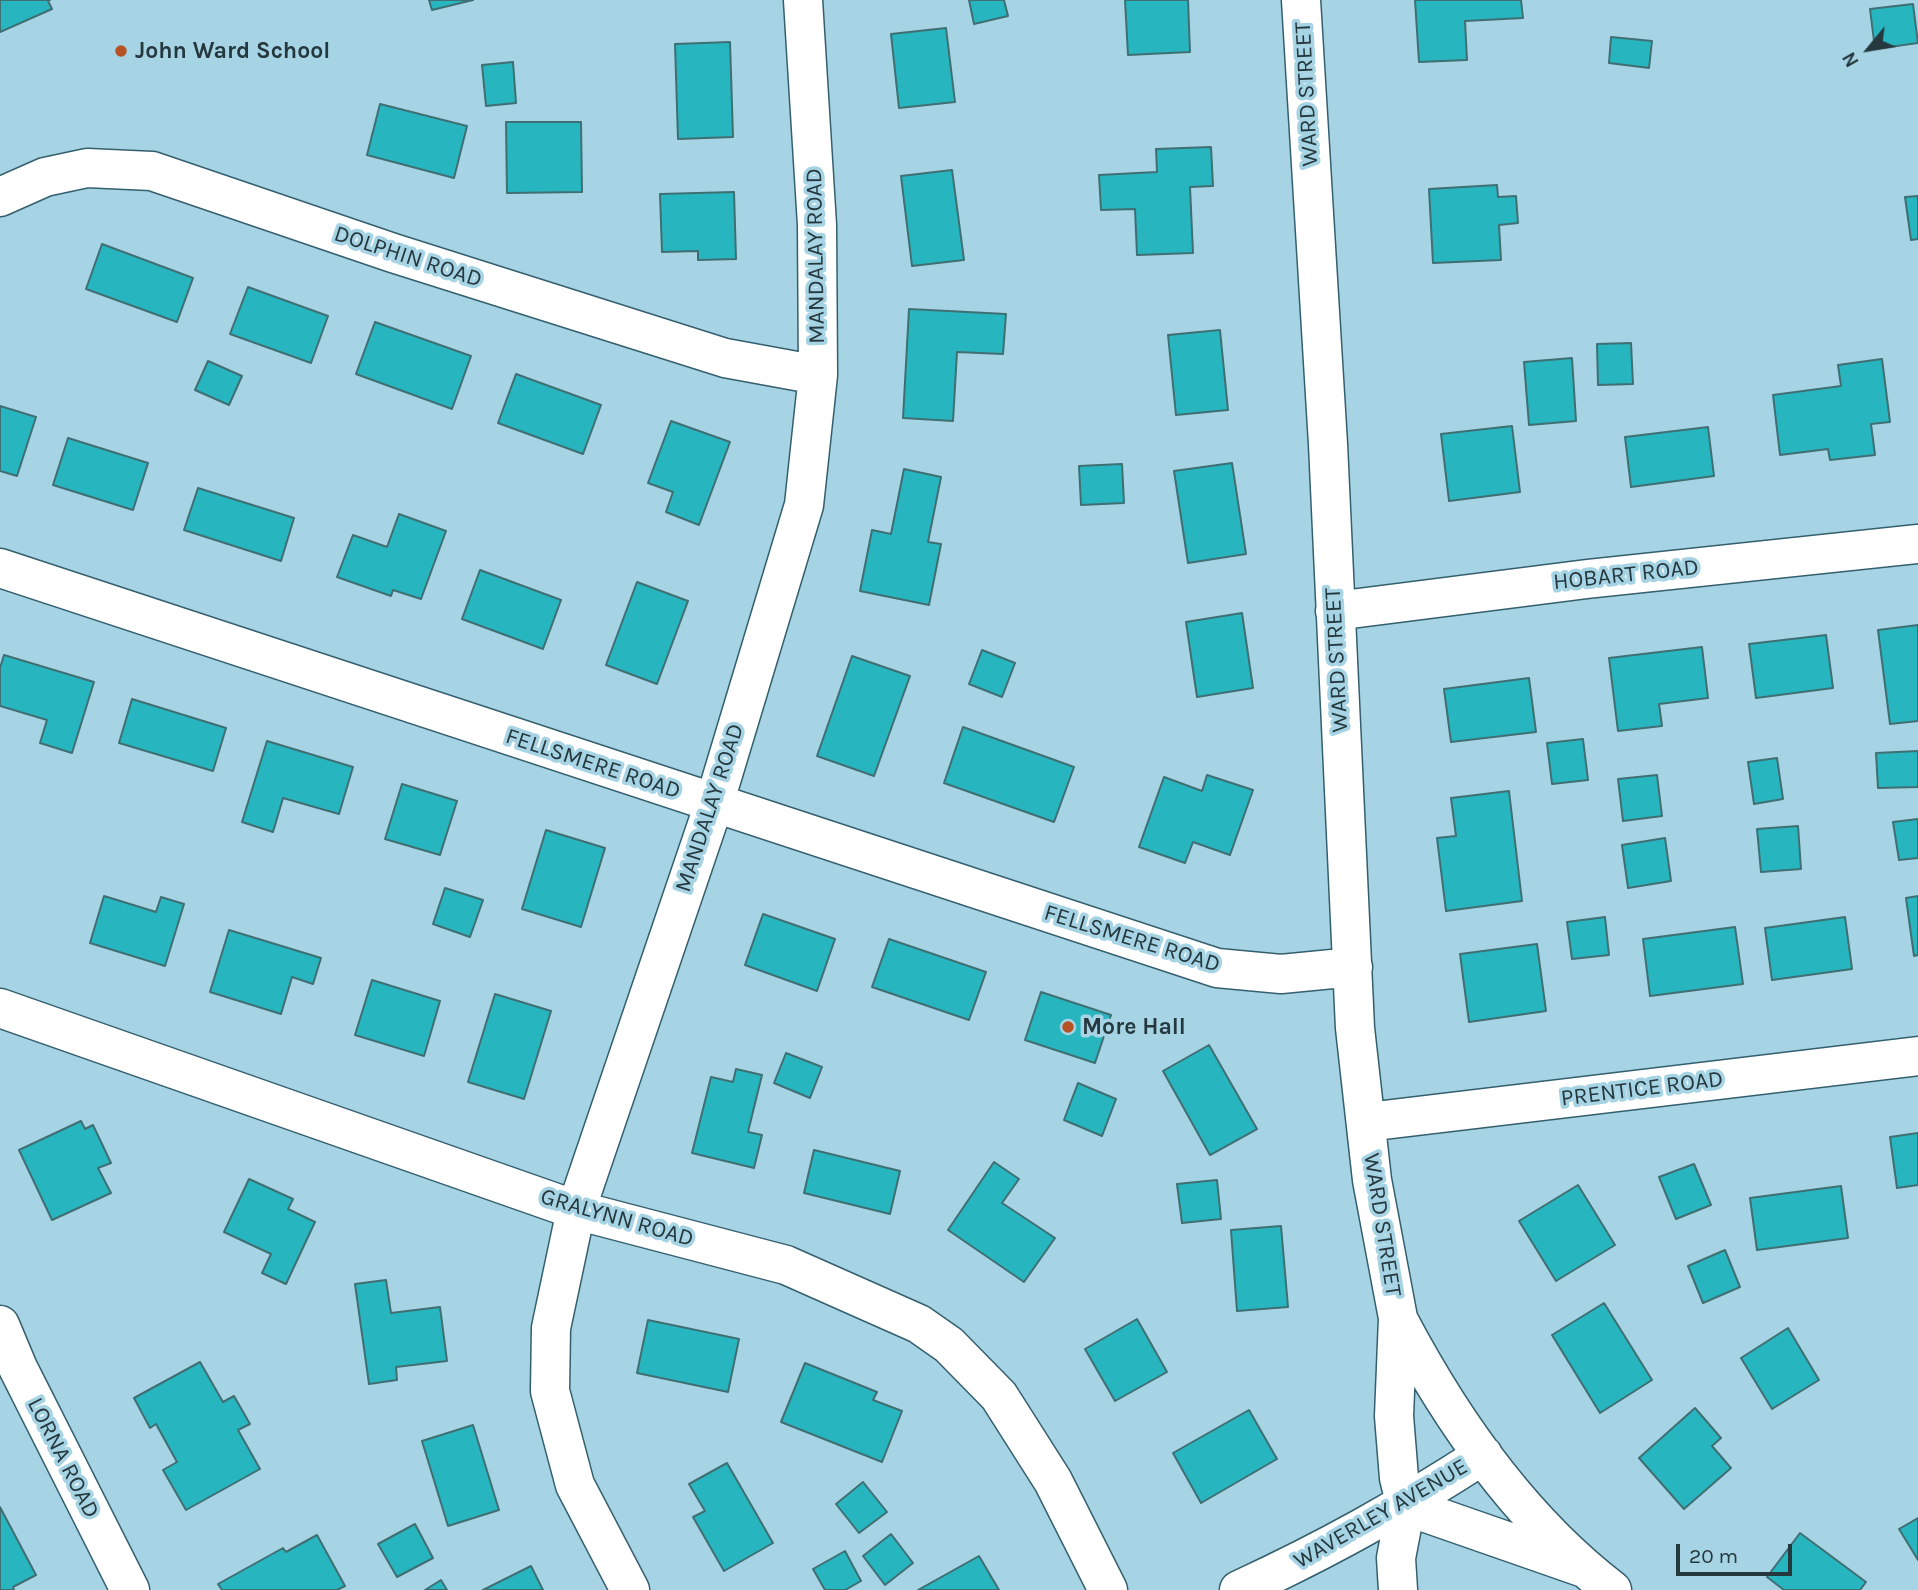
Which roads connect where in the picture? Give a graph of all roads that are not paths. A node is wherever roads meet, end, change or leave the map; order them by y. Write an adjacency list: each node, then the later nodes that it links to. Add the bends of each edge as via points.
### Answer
1 (803, 0): 4 (street, MANDALAY ROAD, via 817,225)
2 (1301, 0): 7 (street, WARD STREET)
3 (0, 197): 4 (street, DOLPHIN ROAD, via 76,169 152,171 725,358)
4 (818, 375): 8 (street, MANDALAY ROAD, via 804,505)
5 (1918, 544): 7 (street, HOBART ROAD)
6 (0, 568): 8 (street, FELLSMERE ROAD)
7 (1335, 611): 9 (street, WARD STREET)
8 (714, 804): 9 (street, FELLSMERE ROAD, via 1217,968 1281,974); 13 (street, MANDALAY ROAD)
9 (1353, 967): 12 (street, WARD STREET)
10 (0, 1008): 13 (street, GRALYNN ROAD)
11 (1918, 1056): 12 (street, PRENTICE ROAD)
12 (1367, 1122): 14 (street, WARD STREET)
13 (576, 1210): 20 (street, MANDALAY ROAD, via 551,1328 550,1391 575,1485); 21 (street, GRALYNN ROAD, via 786,1265 919,1324 949,1345 984,1378 1023,1432)
14 (1398, 1318): 16 (street, WARD STREET, via 1437,1389); 17 (street, WARD STREET, via 1394,1416)
15 (0, 1325): 19 (street, LORNA ROAD)
16 (1483, 1455): 17 (street, WAVERLEY AVENUE); 18 (street, WARD STREET, via 1544,1527)
17 (1406, 1506): 18 (street, WARD STREET); 22 (street, WAVERLEY AVENUE); 23 (street, via 1396,1558)
18 (1598, 1579)
19 (130, 1590)
20 (630, 1590)
21 (1108, 1590)
22 (1239, 1590)
23 (1398, 1590)

